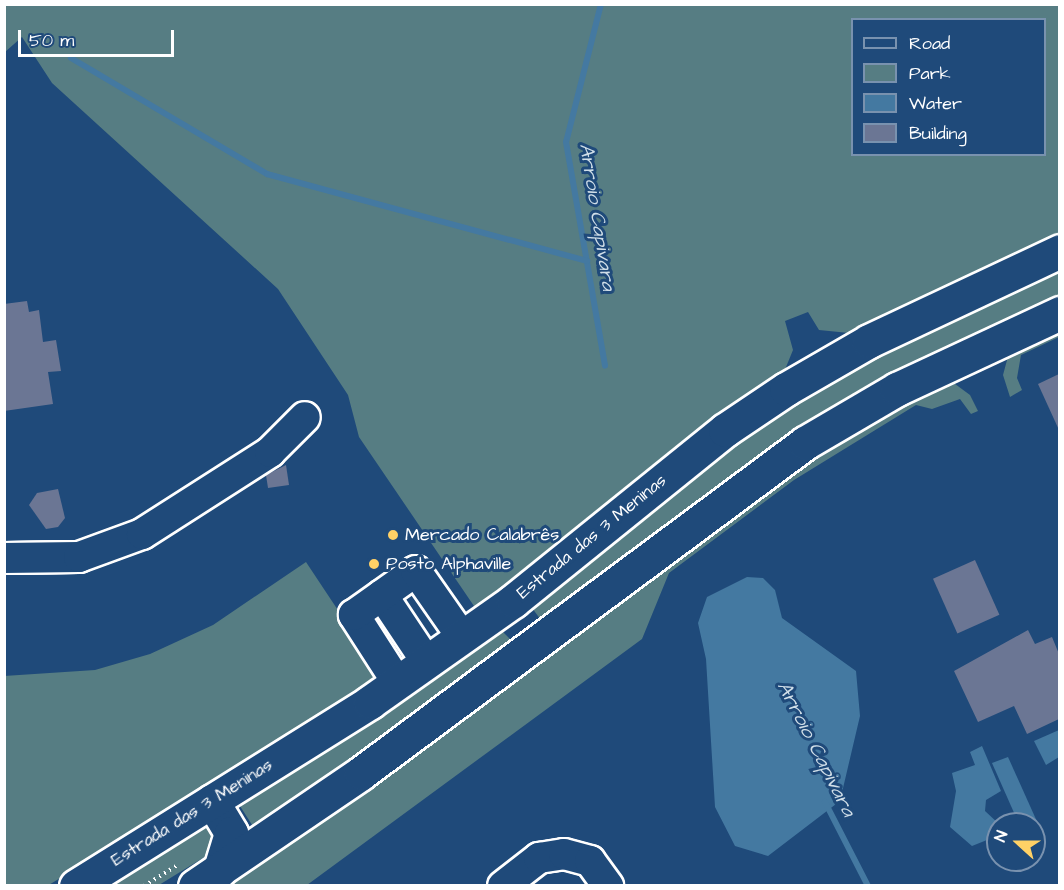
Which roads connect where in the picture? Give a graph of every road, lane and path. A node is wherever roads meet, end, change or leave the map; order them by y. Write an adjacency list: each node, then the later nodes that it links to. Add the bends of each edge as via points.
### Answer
1 (1059, 251): 6 (main road, Estrada das 3 Meninas, via 869,340 786,389 725,430)
2 (1059, 313): 8 (main road, via 897,389 805,443)
3 (306, 417): 4 (street, via 270,452 142,534 79,556)
4 (4, 558)
5 (382, 595): 7 (street, via 416,571); 9 (street); 10 (street, via 354,615)
6 (513, 601): 7 (main road, Estrada das 3 Meninas); 8 (main road)
7 (462, 637): 9 (main road, Estrada das 3 Meninas)
8 (542, 637): 12 (main road)
9 (426, 662): 10 (main road, Estrada das 3 Meninas)
10 (397, 682): 11 (main road, Estrada das 3 Meninas)
11 (212, 801): 12 (main road, via 231,833); 13 (main road, Estrada das 3 Meninas)
12 (207, 878)
13 (76, 885)
14 (503, 885): 15 (street, via 539,858 564,854 590,861)
15 (608, 885)

